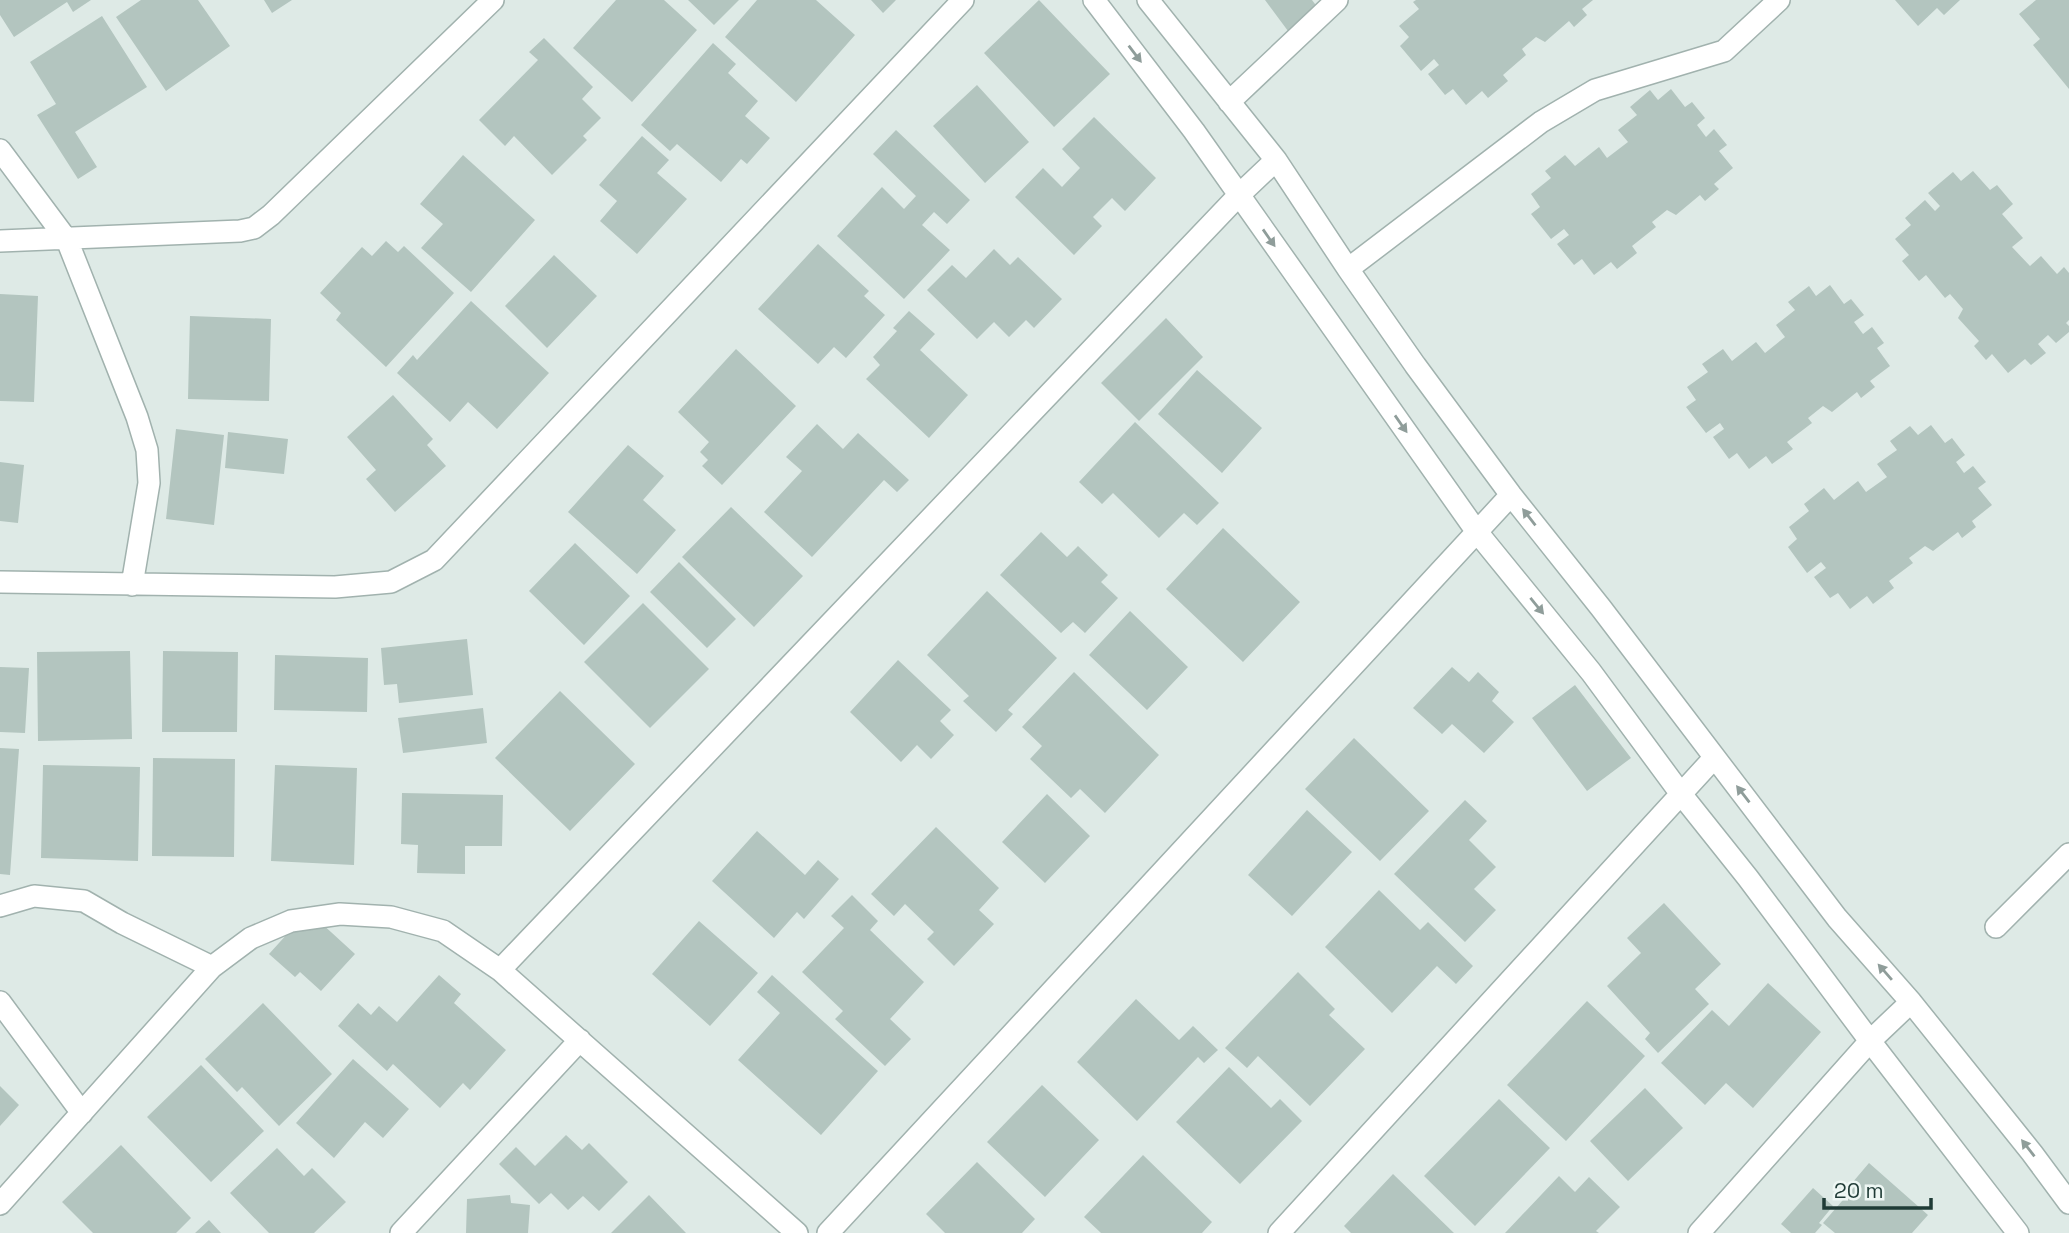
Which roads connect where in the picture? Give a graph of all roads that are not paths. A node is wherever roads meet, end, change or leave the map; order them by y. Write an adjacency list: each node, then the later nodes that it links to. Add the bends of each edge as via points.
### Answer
1 (493, 0): 11 (street, via 254,228)
2 (963, 0): 17 (street, via 435,560 391,582 335,587)
3 (1094, 0): 10 (street, one-way to 10)
4 (1148, 0): 7 (street)
5 (1337, 0): 7 (street)
6 (1779, 0): 13 (street, via 1724,51 1595,90 1541,122)
7 (1229, 102): 9 (street)
8 (0, 150): 11 (street)
9 (1276, 160): 10 (street); 13 (street)
10 (1239, 195): 15 (street, one-way to 15); 24 (street)
11 (67, 240): 12 (street); 17 (street, via 147,450 149,483)
12 (0, 241)
13 (1348, 269): 14 (street)
14 (1511, 495): 15 (street); 18 (street, one-way to 14)
15 (1477, 532): 19 (street, one-way to 19, via 1591,672); 34 (street)
16 (0, 582): 17 (street)
17 (132, 585)
18 (1714, 758): 19 (street); 26 (street, one-way to 18, via 1837,918)
19 (1681, 794): 28 (street); 35 (street)
20 (2069, 854): 22 (street)
21 (0, 906): 23 (street, via 34,896 84,901)
22 (1996, 927)
23 (212, 967): 24 (street, via 271,929 291,921 340,914 391,917 443,931); 29 (street)
24 (500, 970): 27 (street)
25 (0, 1002): 29 (street)
26 (1911, 1002): 28 (street); 30 (street, one-way to 26)
27 (580, 1040): 32 (street); 33 (street)
28 (1870, 1041): 36 (street); 37 (street)
29 (82, 1113): 31 (street)
30 (2069, 1203)
31 (0, 1204)
32 (401, 1233)
33 (796, 1233)
34 (828, 1233)
35 (1279, 1233)
36 (1699, 1233)
37 (2018, 1233)

